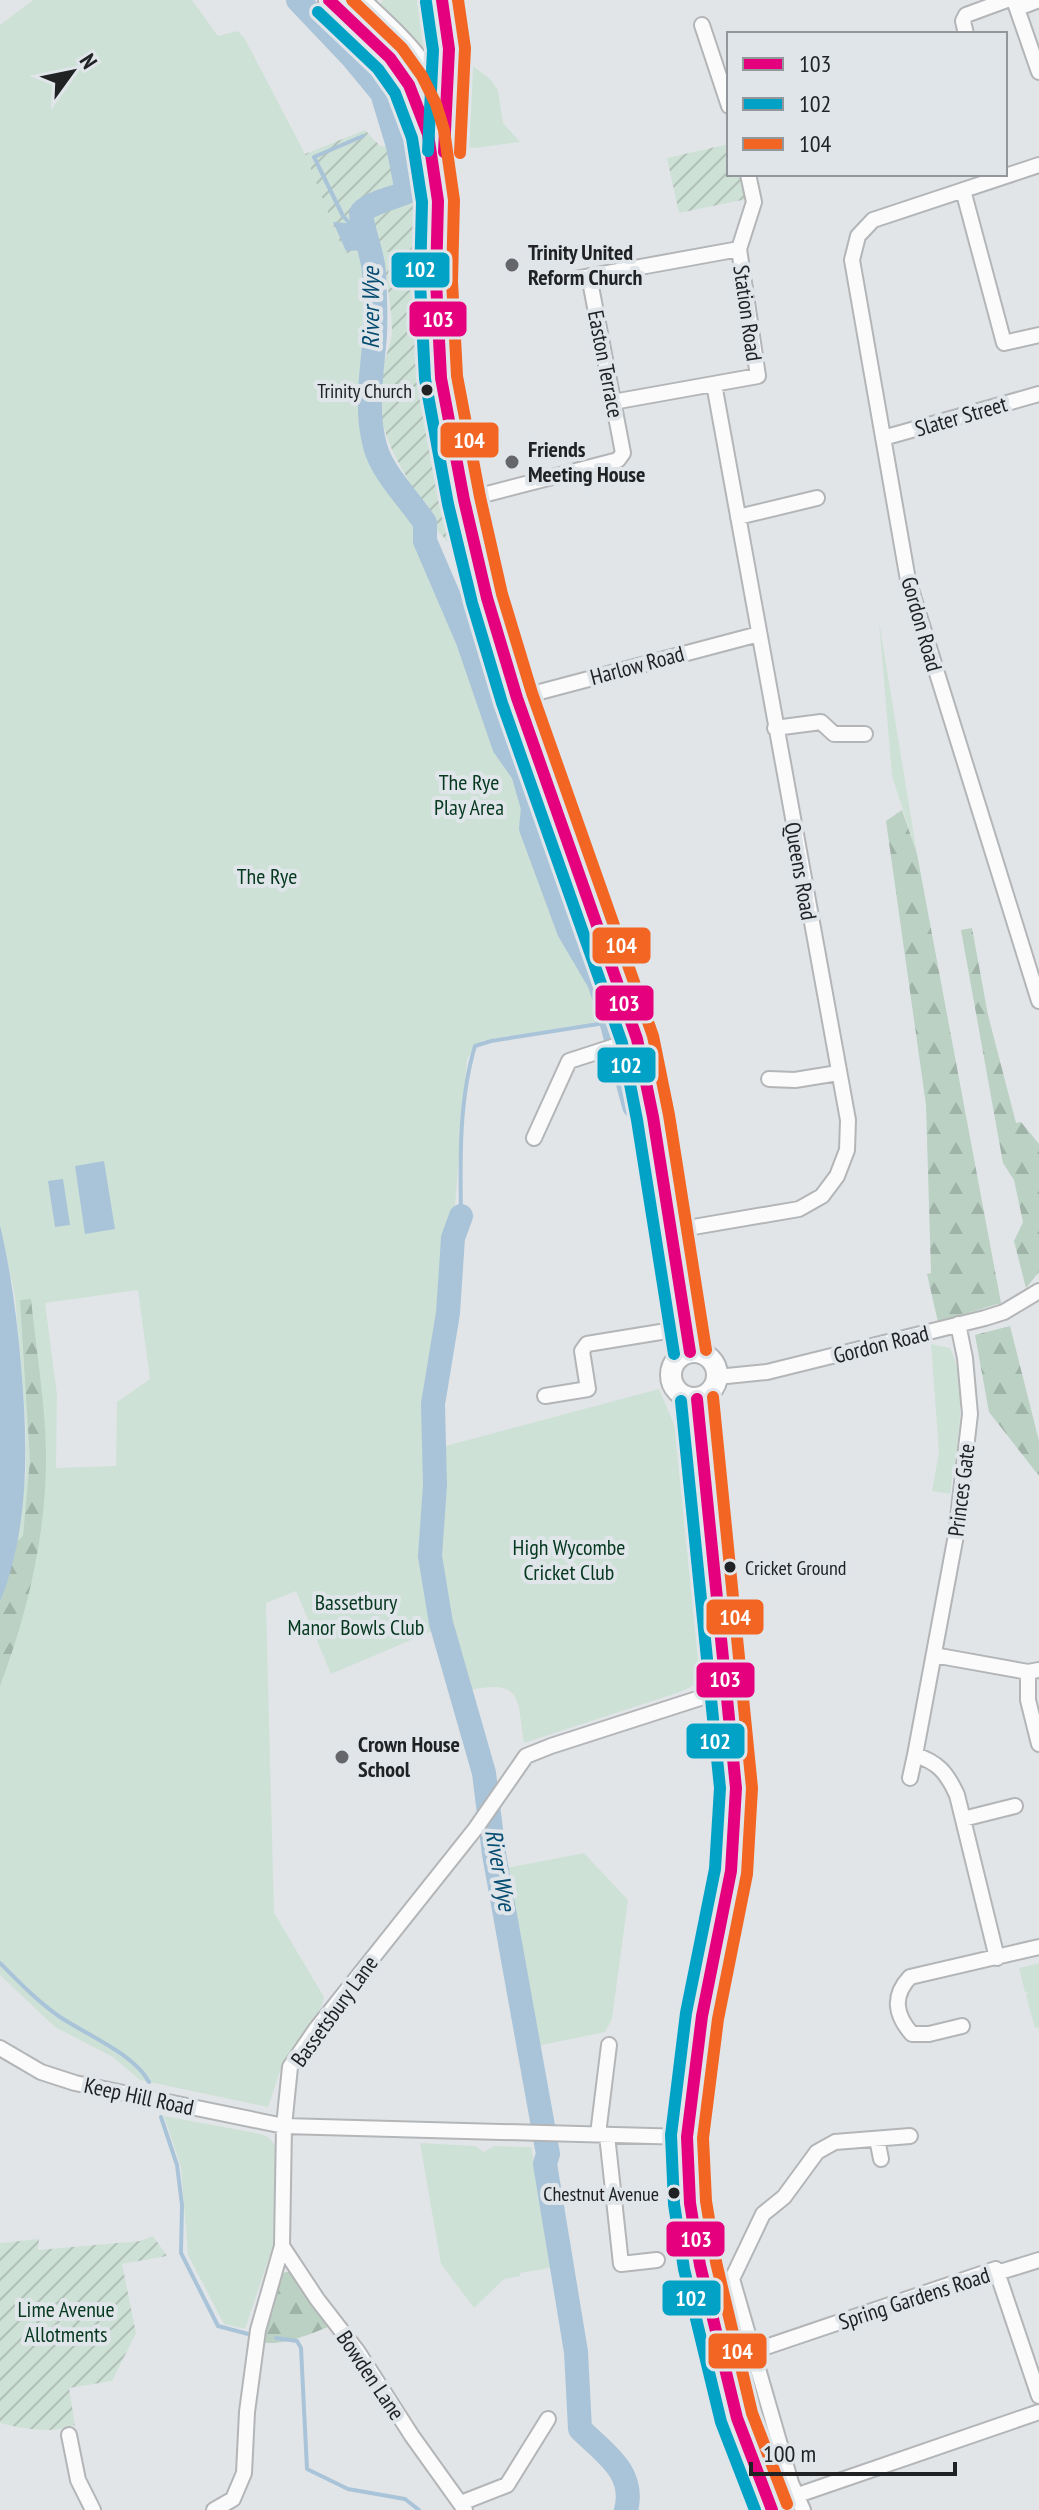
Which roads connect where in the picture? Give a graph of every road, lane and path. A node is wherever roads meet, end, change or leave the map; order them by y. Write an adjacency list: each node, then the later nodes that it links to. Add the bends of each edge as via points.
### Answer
1 (329, 0): 16 (main road, via 390,58 409,85 428,134)
2 (359, 0): 10 (main road, via 409,47 431,80)
3 (442, 0): 10 (street, via 449,49)
4 (1039, 0): 5 (street)
5 (1013, 3): 7 (street, via 966,15); 8 (street)
6 (702, 25): 9 (street)
7 (966, 32)
8 (1039, 72)
9 (727, 100)
10 (444, 119): 16 (main road)
11 (1039, 165): 12 (street)
12 (1007, 171)
13 (748, 176): 17 (street, via 754,202)
14 (995, 176): 15 (street)
15 (963, 190): 20 (street, via 1004,343); 24 (street, Gordon Road, via 873,220 858,236 852,260)
16 (438, 201): 26 (main road, via 441,378)
17 (739, 249): 18 (street); 21 (street, Station Road, via 758,376)
18 (589, 276): 19 (street); 23 (street, Easton Terrace)
19 (569, 280)
20 (1039, 335)
21 (714, 384): 23 (street); 27 (street, Queens Road)
22 (1039, 394): 24 (street, Slater Street)
23 (613, 402): 26 (street, Easton Terrace, via 623,453 618,460)
24 (883, 438): 32 (street, Gordon Road, via 908,580)
25 (817, 498): 27 (street)
26 (464, 500): 29 (main road)
27 (738, 517): 28 (street, Queens Road)
28 (759, 634): 29 (street, Harlow Road); 30 (street, Queens Road)
29 (517, 698): 33 (main road)
30 (775, 728): 31 (street, via 821,722 834,734); 34 (street, Queens Road)
31 (865, 734)
32 (1039, 1001)
33 (637, 1039): 36 (street, via 569,1061); 37 (main road)
34 (838, 1073): 35 (street); 37 (street, Queens Road, via 848,1120 847,1150 822,1196 799,1209)
35 (769, 1079)
36 (534, 1138)
37 (670, 1231): 40 (main road)
38 (1039, 1291): 39 (street, Gordon Road, via 1004,1312)
39 (958, 1324): 42 (street, Gordon Road, via 767,1372); 45 (street, Princes Gate, via 970,1414 956,1535)
40 (685, 1328): 41 (main road); 43 (street, via 587,1344 582,1351 588,1389)
41 (690, 1352): 42 (main road, via 712,1360); 44 (main road, via 672,1366 671,1381 677,1392)
42 (717, 1377): 44 (main road, via 711,1392)
43 (545, 1396)
44 (697, 1399): 47 (main road)
45 (934, 1655): 46 (street); 49 (street, Princes Gate)
46 (1034, 1671): 48 (street, via 1028,1700)
47 (728, 1689): 58 (street, Bassetsbury Lane, via 526,1756 290,2067); 61 (main road, via 736,1788 731,1871 702,2016)
48 (1039, 1744)
49 (915, 1755): 50 (street, Princes Gate); 52 (street, via 933,1761 949,1777)
50 (910, 1778)
51 (1015, 1806): 52 (street)
52 (963, 1819): 54 (street)
53 (1039, 1947): 54 (street)
54 (997, 1958): 55 (street, via 910,1977 899,1989 902,2023 912,2034)
55 (962, 2026)
56 (609, 2045): 59 (street)
57 (0, 2048): 58 (street, Keep Hill Road, via 41,2072 75,2083)
58 (284, 2126): 59 (street); 64 (street, Bassetsbury Lane)
59 (603, 2134): 61 (street); 65 (street, via 621,2264)
60 (910, 2136): 62 (street)
61 (687, 2137): 69 (main road, via 690,2203)
62 (877, 2139): 63 (street); 68 (street, via 835,2142 817,2152 784,2197 763,2214)
63 (881, 2159)
64 (282, 2246): 76 (street, Bowden Lane); 78 (street, Bassetsbury Lane, via 258,2330 244,2473 233,2499)
65 (657, 2260)
66 (1039, 2260): 67 (street)
67 (1000, 2272): 70 (street, Spring Gardens Road, via 992,2269); 71 (street, Spring Gardens Road)
68 (732, 2279): 69 (street); 70 (street)
69 (703, 2280): 79 (main road, via 737,2418)
70 (751, 2352): 75 (street)
71 (1039, 2396)
72 (1039, 2412): 75 (street)
73 (548, 2419): 76 (street, Bowden Lane, via 507,2485)
74 (69, 2435): 77 (street, via 78,2480)
75 (795, 2496): 80 (street)
76 (463, 2506)
77 (93, 2510)
78 (214, 2510)
79 (772, 2510)
80 (803, 2510)

